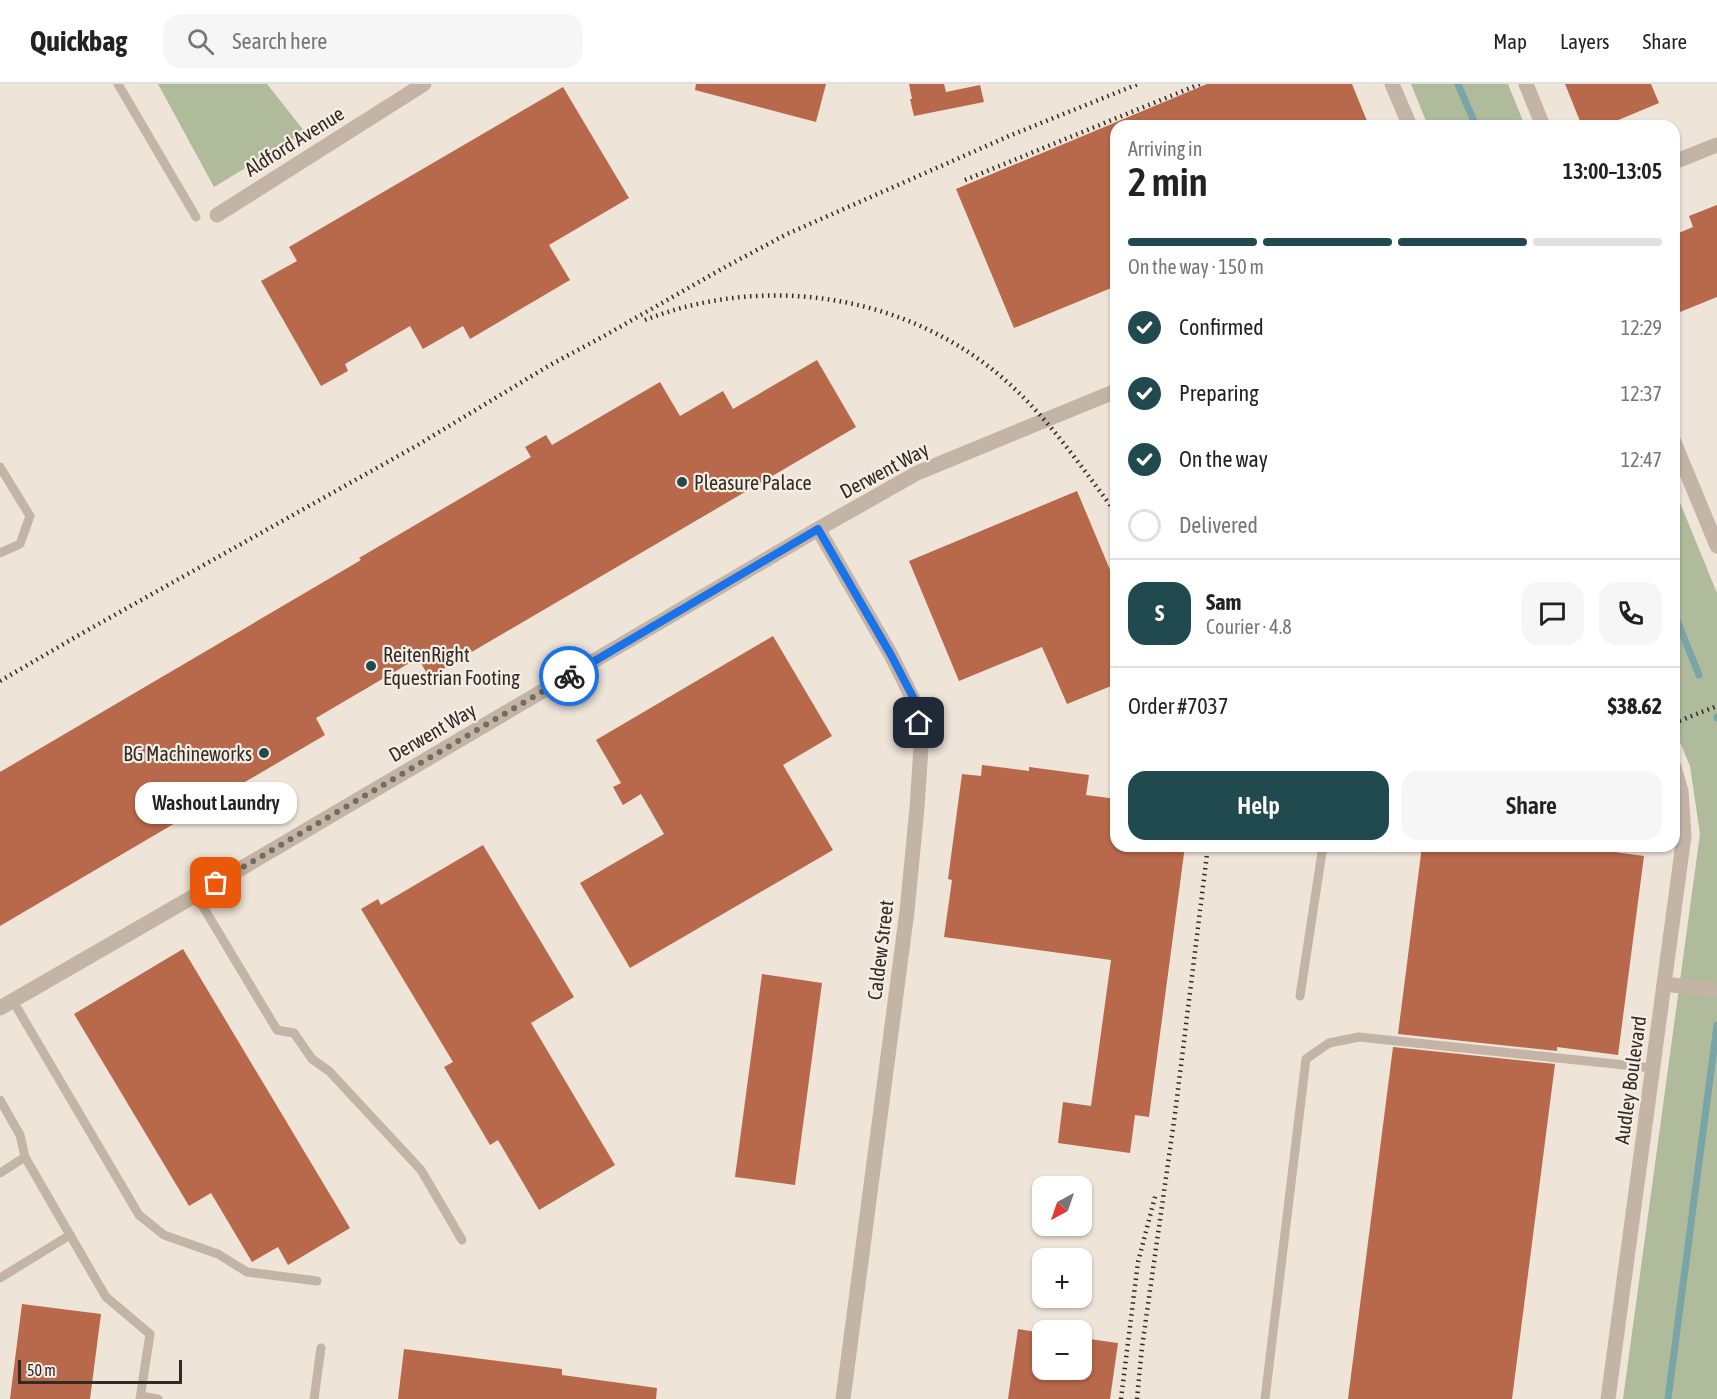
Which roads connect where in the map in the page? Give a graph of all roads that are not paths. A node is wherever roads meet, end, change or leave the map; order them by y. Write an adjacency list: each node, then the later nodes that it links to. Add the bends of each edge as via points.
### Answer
1 (118, 84): 10 (lane)
2 (424, 84): 9 (street, Aldford Avenue)
3 (1392, 84): 5 (street)
4 (1526, 84): 6 (street)
5 (1407, 120)
6 (1541, 120)
7 (1717, 144): 8 (street)
8 (1680, 159)
9 (217, 215)
10 (196, 217)
11 (1110, 394): 14 (street, Derwent Way, via 918,473)
12 (1680, 457): 15 (street)
13 (0, 467): 16 (lane, via 30,516 20,544)
14 (818, 529): 19 (street, Derwent Way); 36 (street, Caldew Street, via 914,699 921,747 907,911)
15 (1717, 546)
16 (0, 553)
17 (1680, 788): 20 (street, Audley Boulevard, via 1684,836)
18 (1322, 852): 22 (lane)
19 (196, 895): 23 (street, Derwent Way); 29 (lane, via 277,1030 294,1033 312,1059 329,1071 421,1170)
20 (1664, 984): 21 (street); 24 (street, Audley Boulevard)
21 (1717, 990)
22 (1300, 996)
23 (7, 1005): 31 (lane, via 139,1215 164,1235 218,1254 247,1272)
24 (1653, 1068): 37 (lane, via 1359,1037 1329,1043 1306,1059); 38 (street, Audley Boulevard)
25 (0, 1100): 26 (lane, via 20,1135)
26 (25, 1157): 27 (lane); 28 (lane)
27 (0, 1173)
28 (70, 1235): 30 (lane); 33 (lane, via 106,1297 150,1335)
29 (462, 1240)
30 (0, 1278)
31 (317, 1281)
32 (321, 1348): 35 (lane)
33 (140, 1398): 34 (lane)
34 (158, 1399)
35 (314, 1399)
36 (843, 1399)
37 (1265, 1399)
38 (1608, 1399)

